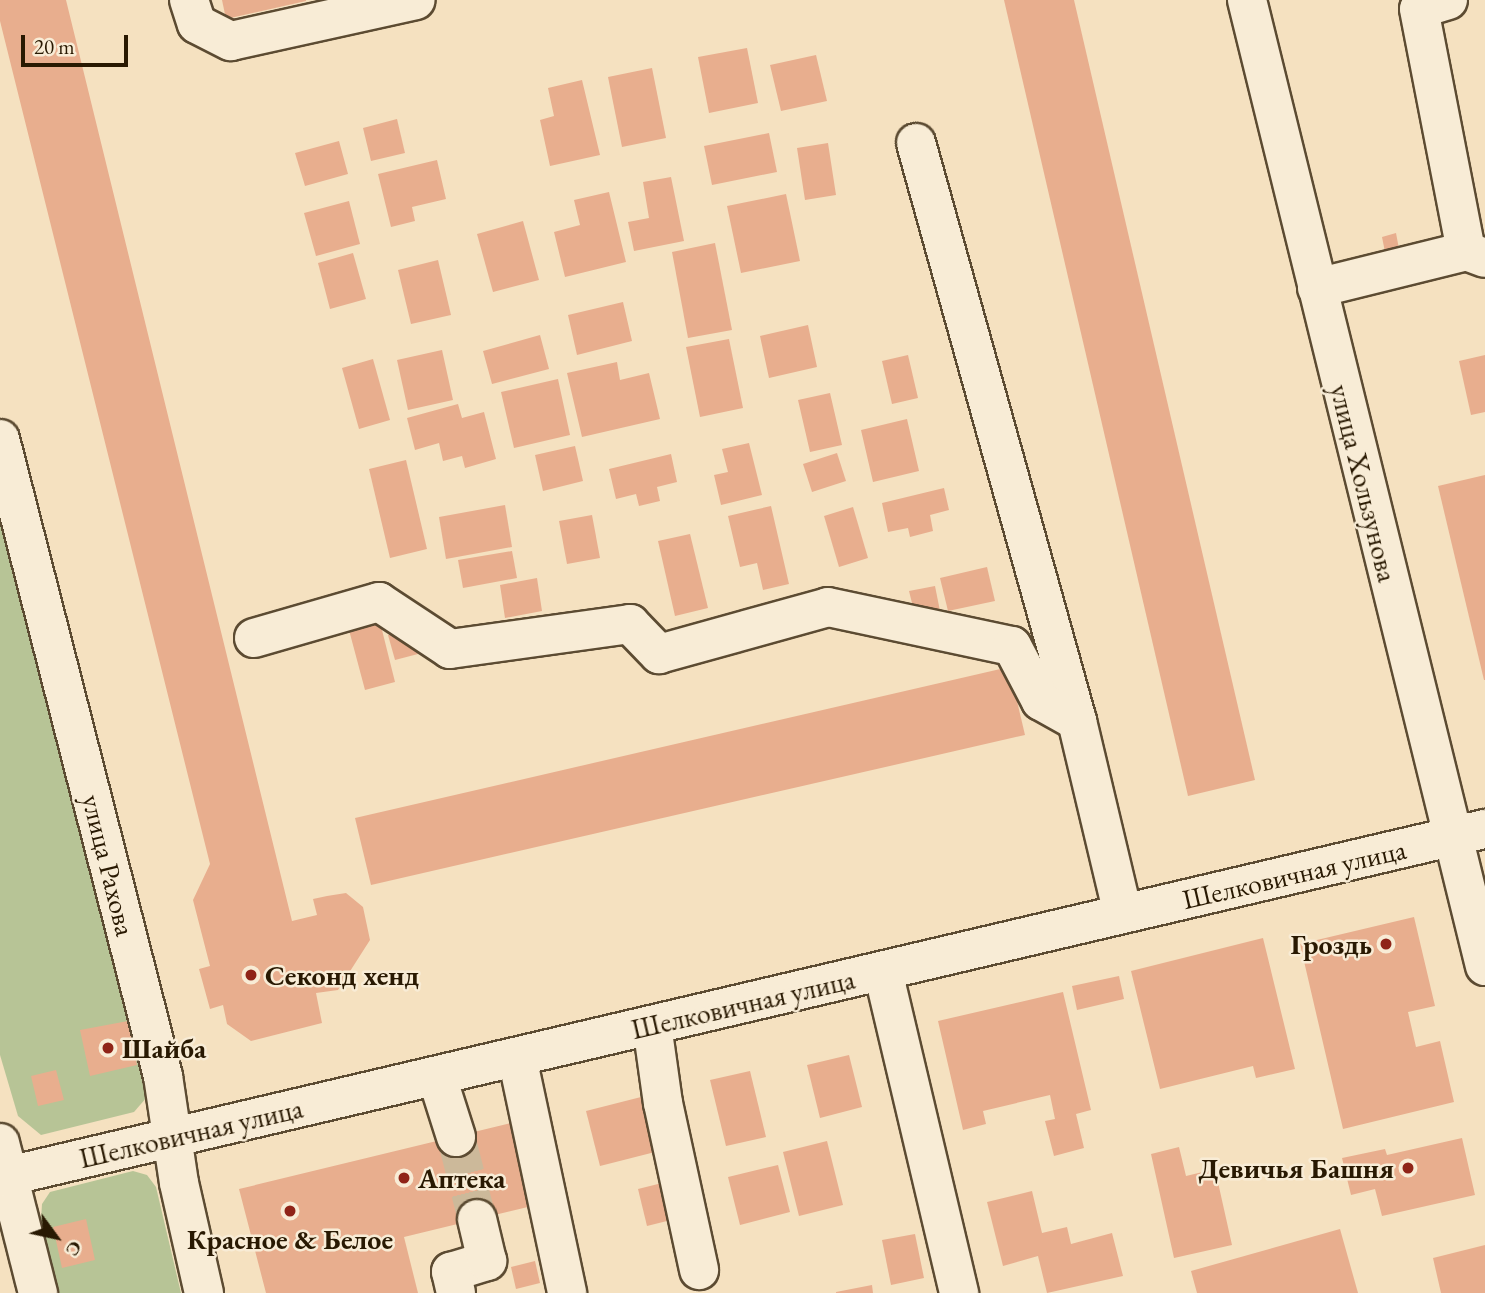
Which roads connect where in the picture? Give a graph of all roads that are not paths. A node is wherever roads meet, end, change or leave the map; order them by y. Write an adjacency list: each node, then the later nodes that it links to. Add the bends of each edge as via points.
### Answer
1 (189, 0): 2 (street, via 197,24 231,41)
2 (416, 0)
3 (1247, 0): 7 (street, улица Хользунова)
4 (1448, 0): 6 (street, via 1419,9)
5 (916, 143): 10 (street)
6 (1475, 255): 7 (street)
7 (1317, 288): 11 (street, улица Хользунова)
8 (0, 439): 18 (street, улица Рахова, via 163,1076)
9 (254, 638): 10 (street, via 379,602 450,649 630,624 659,654 828,607 1012,646 1041,701)
10 (1077, 721): 12 (street)
11 (1469, 833): 12 (street, Шелковичная улица); 13 (street, улица Хользунова)
12 (1123, 914): 14 (street, Шелковичная улица)
13 (1485, 966)
14 (883, 971): 15 (street, Шелковичная улица); 27 (street)
15 (652, 1025): 16 (street, Шелковичная улица); 22 (street, via 663,1103)
16 (517, 1056): 17 (street, Шелковичная улица); 26 (street)
17 (437, 1077): 18 (street, Шелковичная улица); 19 (street)
18 (172, 1137): 20 (street, Шелковичная улица); 24 (street, улица Рахова)
19 (456, 1137)
20 (3, 1165): 23 (street)
21 (477, 1219): 25 (street, via 487,1261 451,1272)
22 (699, 1270)
23 (38, 1293)
24 (204, 1293)
25 (456, 1293)
26 (567, 1293)
27 (959, 1293)

